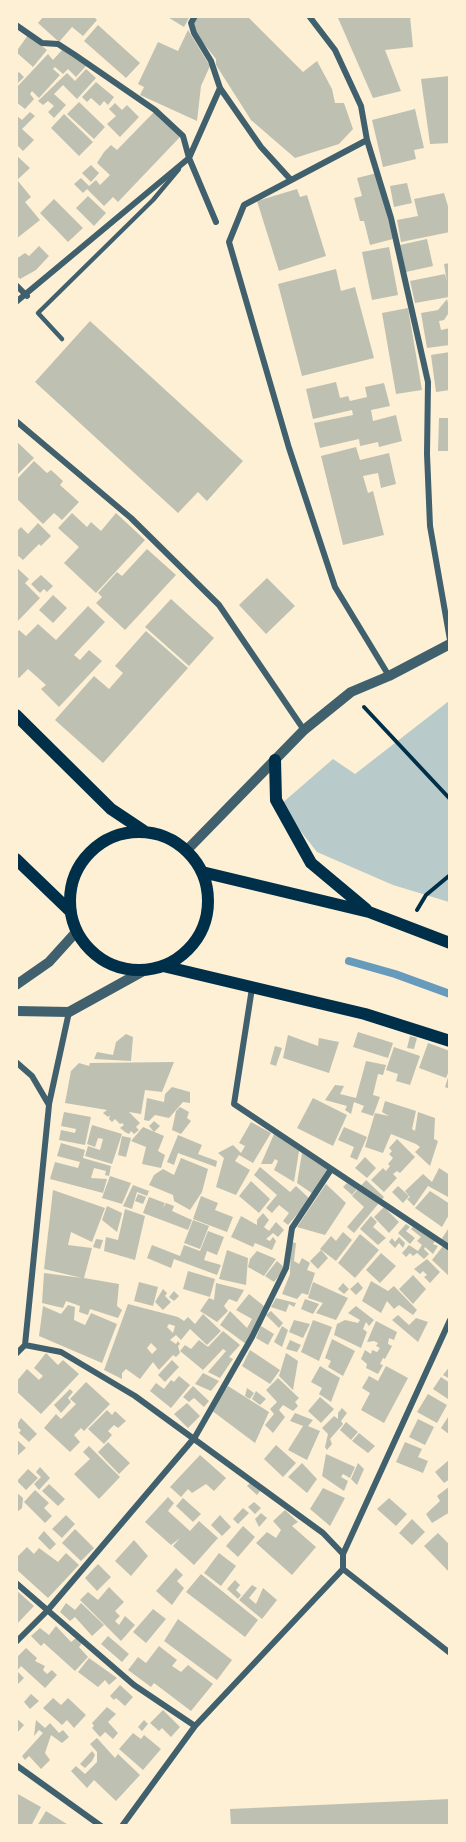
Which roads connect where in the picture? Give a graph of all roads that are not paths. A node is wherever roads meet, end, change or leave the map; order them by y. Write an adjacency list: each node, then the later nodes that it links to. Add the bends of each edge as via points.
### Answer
1 (195, 16): 4 (street, via 191,23)
2 (309, 16): 5 (street, via 335,50 361,106)
3 (16, 25): 6 (street, via 42,43 58,44 155,110 183,136)
4 (220, 88): 6 (street); 7 (street, via 261,147)
5 (367, 140): 7 (street); 14 (street, via 391,218 428,382 430,526)
6 (189, 158): 8 (street); 10 (street); 12 (lane, via 153,200 38,313)
7 (291, 180): 15 (street, via 244,206 229,242 289,448 335,587)
8 (216, 222)
9 (16, 285): 10 (street)
10 (27, 296): 11 (street)
11 (16, 302)
12 (62, 339)
13 (16, 421): 17 (street, via 131,518 219,605)
14 (450, 642): 15 (street)
15 (389, 676): 17 (street, via 351,692)
16 (16, 715): 19 (main road, via 111,809)
17 (304, 730): 18 (street)
18 (275, 760): 20 (street); 24 (main road, via 276,800 311,863)
19 (144, 831): 20 (main road, via 167,837); 23 (main road, via 104,840 88,853 76,870)
20 (187, 850): 22 (main road)
21 (16, 859): 23 (main road)
22 (202, 872): 24 (main road); 27 (main road, via 208,894 207,917 198,938 183,955)
23 (70, 911): 25 (main road)
24 (369, 912): 26 (main road)
25 (77, 931): 28 (main road, via 105,961); 29 (street, via 49,962)
26 (450, 943)
27 (163, 966): 28 (main road); 30 (main road)
28 (145, 970): 32 (street)
29 (16, 985)
30 (252, 986): 33 (main road, via 365,1014); 36 (street, via 234,1104)
31 (16, 1011): 32 (street)
32 (69, 1012): 35 (street)
33 (450, 1041)
34 (16, 1062): 35 (street, via 32,1076)
35 (49, 1105): 39 (street)
36 (330, 1170): 37 (street); 41 (street, via 292,1228 286,1269)
37 (450, 1248)
38 (450, 1320): 42 (street)
39 (25, 1345): 40 (street); 41 (street, via 61,1352)
40 (16, 1354)
41 (195, 1437): 42 (street, via 323,1533); 45 (street)
42 (343, 1554): 43 (street)
43 (343, 1569): 47 (street); 48 (street)
44 (16, 1583): 45 (street)
45 (47, 1611): 46 (street); 48 (street, via 134,1685)
46 (16, 1642)
47 (450, 1653)
48 (195, 1726): 51 (street)
49 (16, 1765): 50 (street)
50 (101, 1826)
51 (122, 1826)

